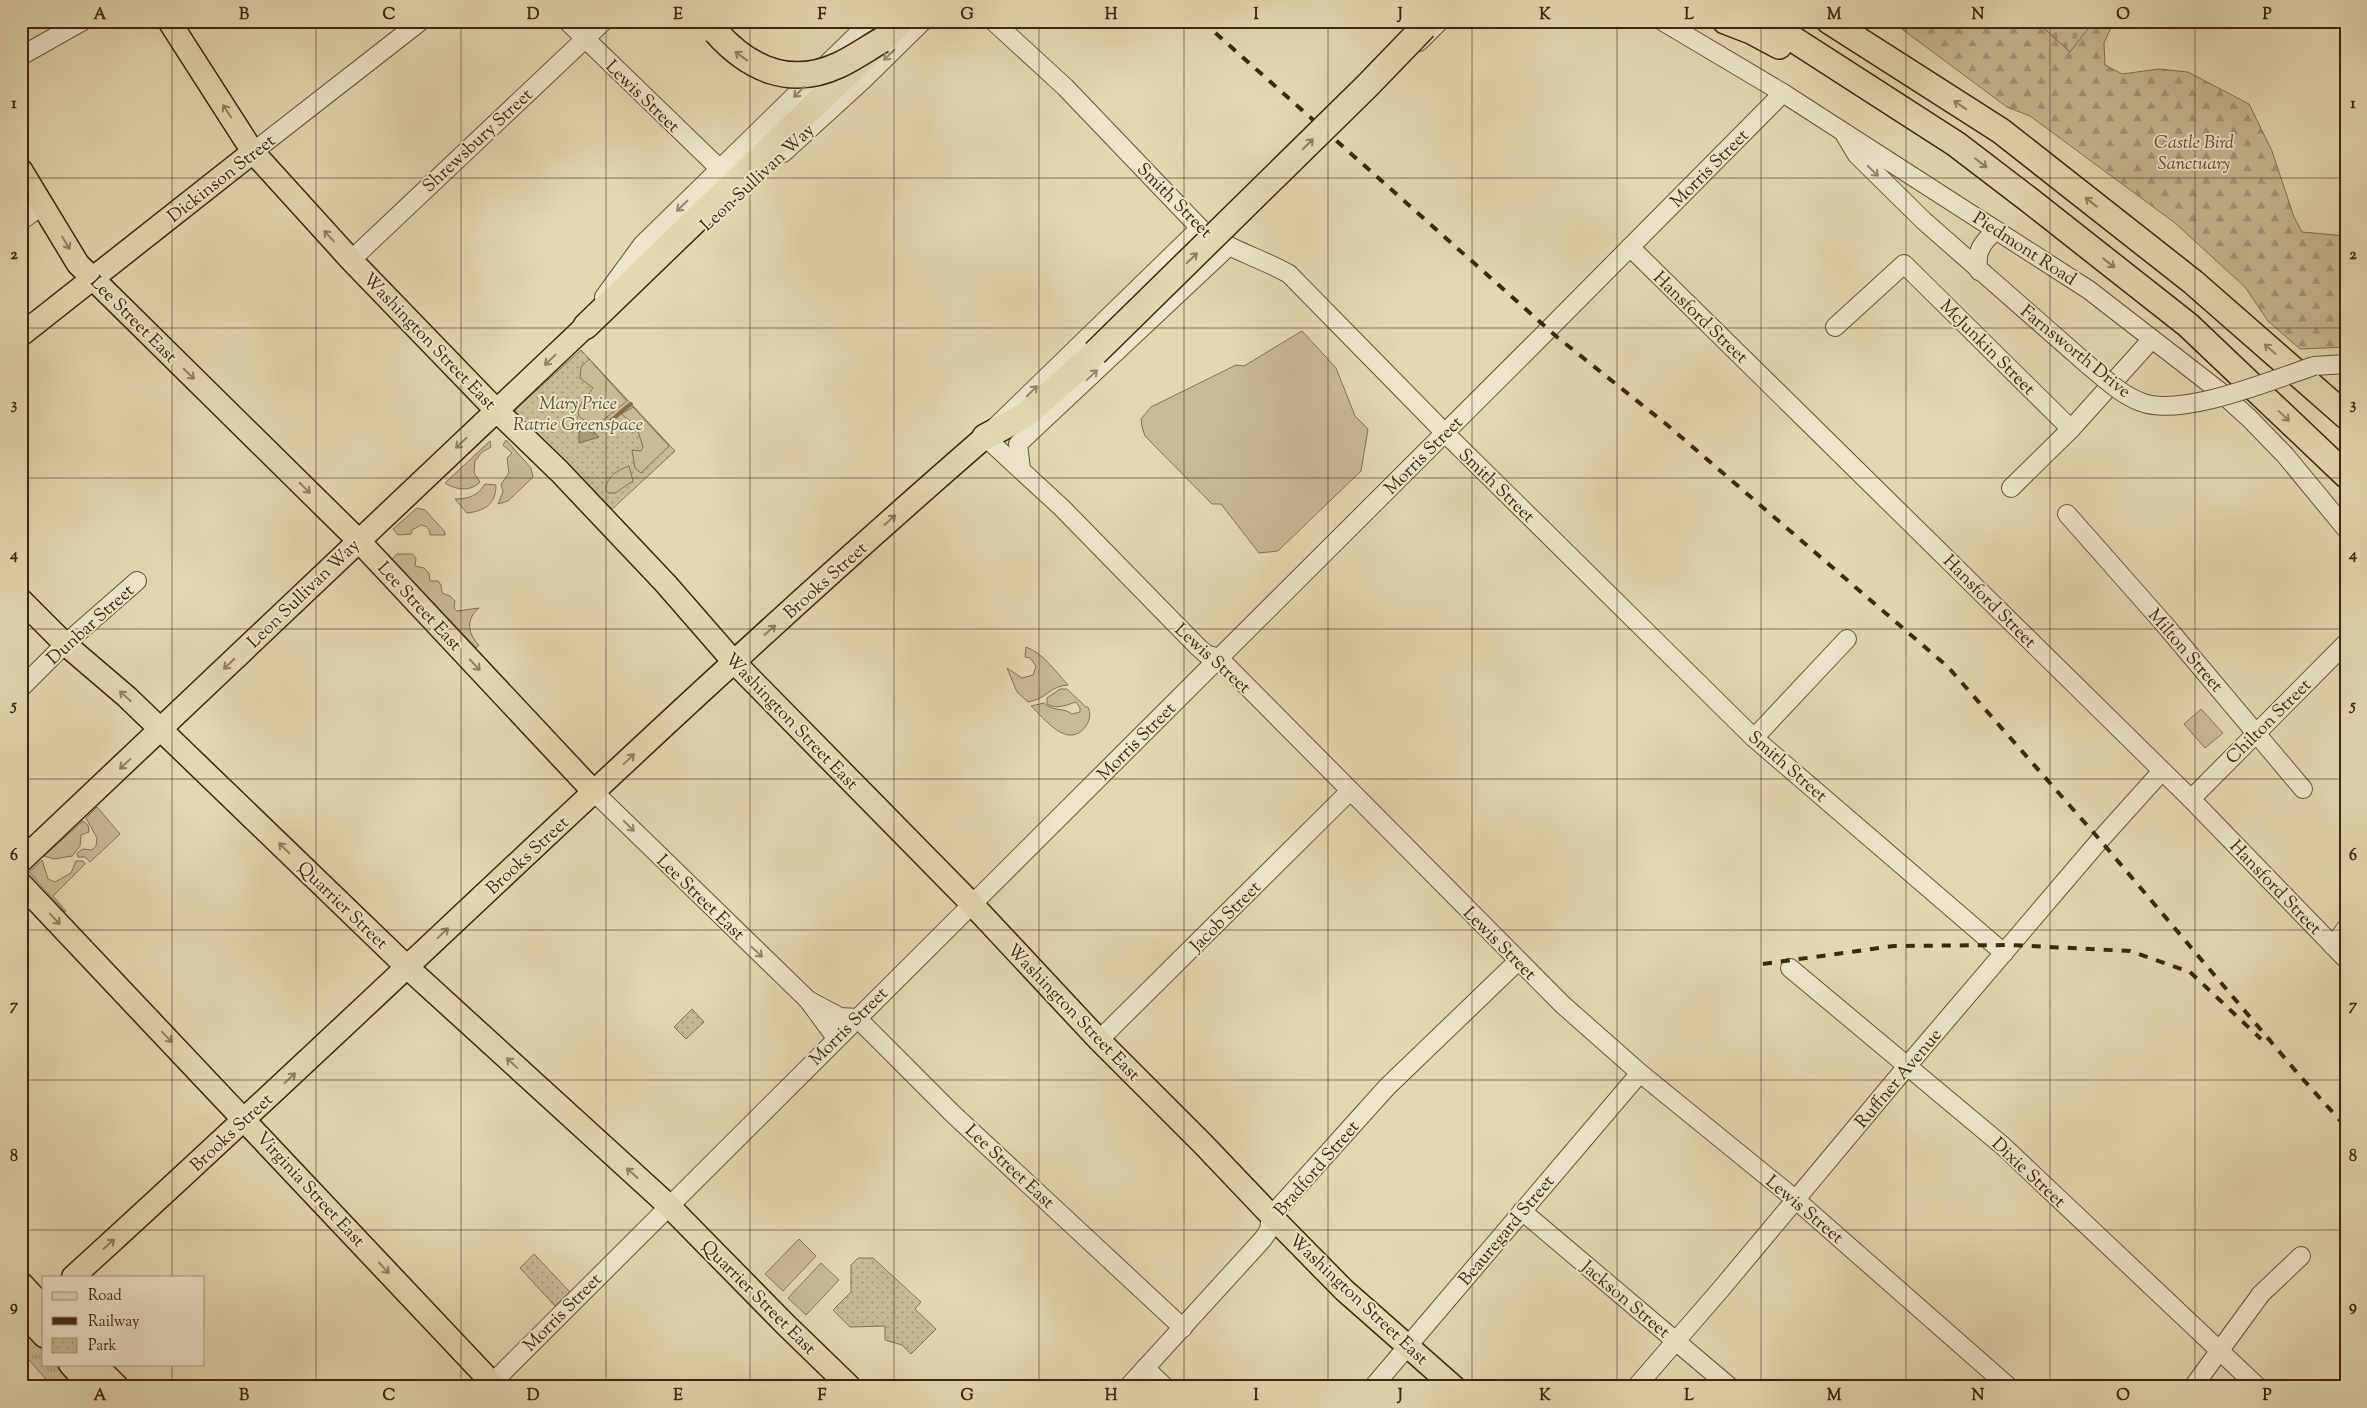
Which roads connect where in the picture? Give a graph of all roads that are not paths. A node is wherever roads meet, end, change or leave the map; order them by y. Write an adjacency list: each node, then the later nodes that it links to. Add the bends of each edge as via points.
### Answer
1 (83, 21): 19 (street)
2 (169, 21): 24 (main road, Washington Street East, one-way to 2)
3 (421, 21): 24 (street, Dickinson Street)
4 (567, 21): 17 (street, Lewis Street)
5 (604, 21): 17 (street, Shrewsbury Street)
6 (902, 21): 16 (highway)
7 (924, 21): 36 (street, Leon Sullivan Way, one-way to 36, via 638,288)
8 (993, 21): 29 (street, Smith Street, via 1065,88)
9 (1662, 21): 20 (street, Piedmont Road)
10 (1725, 21): 23 (highway, via 1751,31)
11 (1765, 21): 23 (highway)
12 (1829, 21): 18 (highway)
13 (1855, 21): 18 (highway)
14 (1432, 23): 21 (street); 42 (highway, one-way to 14, bridge, via 1095,353)
15 (712, 27): 16 (highway, one-way to 15, bridge, via 838,66 817,73 794,74 772,72 750,63)
16 (877, 31): 26 (street, Leon Sullivan Way, one-way to 26); 36 (highway, bridge, via 786,134)
17 (585, 39): 26 (street, Lewis Street); 33 (street, Shrewsbury Street)
18 (1884, 55): 43 (highway, one-way to 18, via 2194,282 2009,137)
19 (21, 56)
20 (1783, 93): 22 (street, Piedmont Road); 32 (street, Morris Street)
21 (1351, 110)
22 (1844, 132): 30 (street, Piedmont Road); 34 (street, Farnsworth Drive, one-way to 34, via 1857,155)
23 (1956, 144): 49 (highway, one-way to 49, via 2188,325)
24 (253, 152): 33 (main road, Washington Street East, one-way to 24); 35 (main road, Dickinson Street)
25 (21, 170): 27 (main road, Lee Street East)
26 (720, 170): 36 (street, Leon Sullivan Way, one-way to 36, via 642,245)
27 (43, 205): 28 (street); 35 (main road, Lee Street East, one-way to 35, via 78,264)
28 (22, 220)
29 (1200, 228): 31 (street, Smith Street, via 1216,241); 46 (street, one-way to 29)
30 (1996, 230): 34 (street, via 1978,251); 39 (street, Piedmont Road, via 2089,290)
31 (1229, 246): 45 (street, Smith Street, via 1289,274); 47 (street, one-way to 31)
32 (1630, 247): 45 (street, Morris Street); 65 (street, Hansford Street)
33 (351, 260): 41 (main road, Washington Street East)
34 (1979, 271): 40 (street, Farnsworth Drive, bridge, via 2124,393 2160,407 2205,402 2314,366)
35 (92, 278): 38 (main road, Dickinson Street); 53 (main road, Lee Street East, one-way to 53)
36 (586, 326): 41 (main road, Leon Sullivan Way, one-way to 41)
37 (1835, 327): 44 (street, McJunkin Street, via 1904,264)
38 (21, 335)
39 (2152, 339): 44 (street); 52 (street, Piedmont Road, via 2249,418 2285,455)
40 (2346, 364)
41 (496, 410): 53 (main road, Leon Sullivan Way, one-way to 53); 60 (main road, Washington Street East, via 666,584)
42 (1027, 414): 46 (highway); 47 (highway)
43 (2346, 416)
44 (2071, 429): 50 (street)
45 (1445, 433): 59 (street, Morris Street); 64 (street, Smith Street)
46 (985, 437): 48 (street, Lewis Street); 60 (main road, Brooks Street, one-way to 46)
47 (1018, 444): 48 (street)
48 (1021, 469): 59 (street, Lewis Street, via 1198,647)
49 (2346, 475)
50 (2011, 488)
51 (2066, 514): 63 (street, Milton Street)
52 (2346, 528)
53 (358, 540): 62 (main road, Leon Sullivan Way, one-way to 62); 68 (main road, Lee Street East, one-way to 68)
54 (137, 581): 58 (street, Dunbar Street)
55 (21, 600): 58 (main road, Quarrier Street)
56 (1847, 639): 64 (street)
57 (2346, 643): 63 (street, Chilton Street)
58 (65, 644): 61 (street, Dunbar Street); 62 (main road, Quarrier Street, one-way to 58)
59 (1219, 658): 67 (street, Lewis Street); 72 (street, Morris Street)
60 (734, 662): 68 (main road, Brooks Street, one-way to 60); 72 (main road, Washington Street East)
61 (21, 688)
62 (160, 730): 70 (main road, Leon Sullivan Way, one-way to 70); 78 (main road, Quarrier Street, one-way to 62)
63 (2257, 733): 66 (street, Milton Street); 69 (street, Chilton Street)
64 (1754, 738): 75 (street, Smith Street)
65 (2162, 772): 69 (street, Hansford Street); 75 (street, Ruffner Avenue)
66 (2303, 788)
67 (1350, 791): 77 (street, Lewis Street); 83 (street, Jacob Street)
68 (594, 792): 78 (main road, Brooks Street, one-way to 68); 80 (street, Lee Street East, one-way to 80)
69 (2191, 799): 74 (street, Hansford Street)
70 (21, 861)
71 (21, 884): 86 (main road, Virginia Street East, one-way to 86)
72 (972, 904): 81 (street, Morris Street); 83 (main road, Washington Street East)
73 (2346, 928): 74 (street)
74 (2333, 946): 76 (street, Hansford Street)
75 (2004, 953): 84 (street, Ruffner Avenue)
76 (2346, 959)
77 (1518, 961): 85 (street, Lewis Street, via 1563,1006); 90 (street, Bradford Street, via 1386,1087)
78 (407, 967): 86 (main road, Brooks Street, one-way to 78); 88 (main road, Quarrier Street, one-way to 78)
79 (1790, 968): 84 (street, Dixie Street)
80 (808, 1000): 81 (street, Lee Street East, via 840,1017); 82 (street, Lee Street East)
81 (857, 1018): 82 (street, Morris Street); 95 (street, Lee Street East, via 953,1114)
82 (836, 1038): 88 (street, Morris Street)
83 (1099, 1040): 90 (main road, Washington Street East)
84 (1908, 1065): 87 (street, Ruffner Avenue); 99 (street, Dixie Street, via 2003,1146)
85 (1640, 1073): 87 (street, Lewis Street); 89 (street, Beauregard Street)
86 (246, 1119): 92 (main road, Brooks Street, one-way to 86); 103 (main road, Virginia Street East, one-way to 103)
87 (1795, 1199): 97 (street, Ruffner Avenue); 113 (street, Lewis Street)
88 (668, 1205): 103 (street, Morris Street); 106 (main road, Quarrier Street East)
89 (1522, 1211): 97 (street, Jackson Street); 98 (street, Beauregard Street)
90 (1271, 1216): 95 (street, Bradford Street, via 1270,1230 1263,1239); 98 (main road, Washington Street East, via 1344,1290)
91 (2301, 1256): 99 (street, via 2261,1294)
92 (74, 1276)
93 (21, 1283): 94 (main road)
94 (36, 1309): 96 (main road)
95 (1183, 1328): 102 (street, Bradford Street)
96 (42, 1329)
97 (1675, 1340): 111 (street, Ruffner Avenue); 112 (street, Jackson Street)
98 (1407, 1346): 109 (street, Beauregard Street); 110 (main road, Washington Street East)
99 (2220, 1351): 114 (street); 115 (street, Dixie Street)
100 (72, 1366): 104 (main road)
101 (98, 1366): 105 (main road)
102 (1145, 1368): 107 (street, Bradford Street); 108 (street)
103 (492, 1386)
104 (91, 1387)
105 (118, 1387)
106 (850, 1387)
107 (1128, 1387)
108 (1165, 1387)
109 (1373, 1387)
110 (1454, 1387)
111 (1636, 1387)
112 (1730, 1387)
113 (2009, 1387)
114 (2193, 1387)
115 (2258, 1387)

